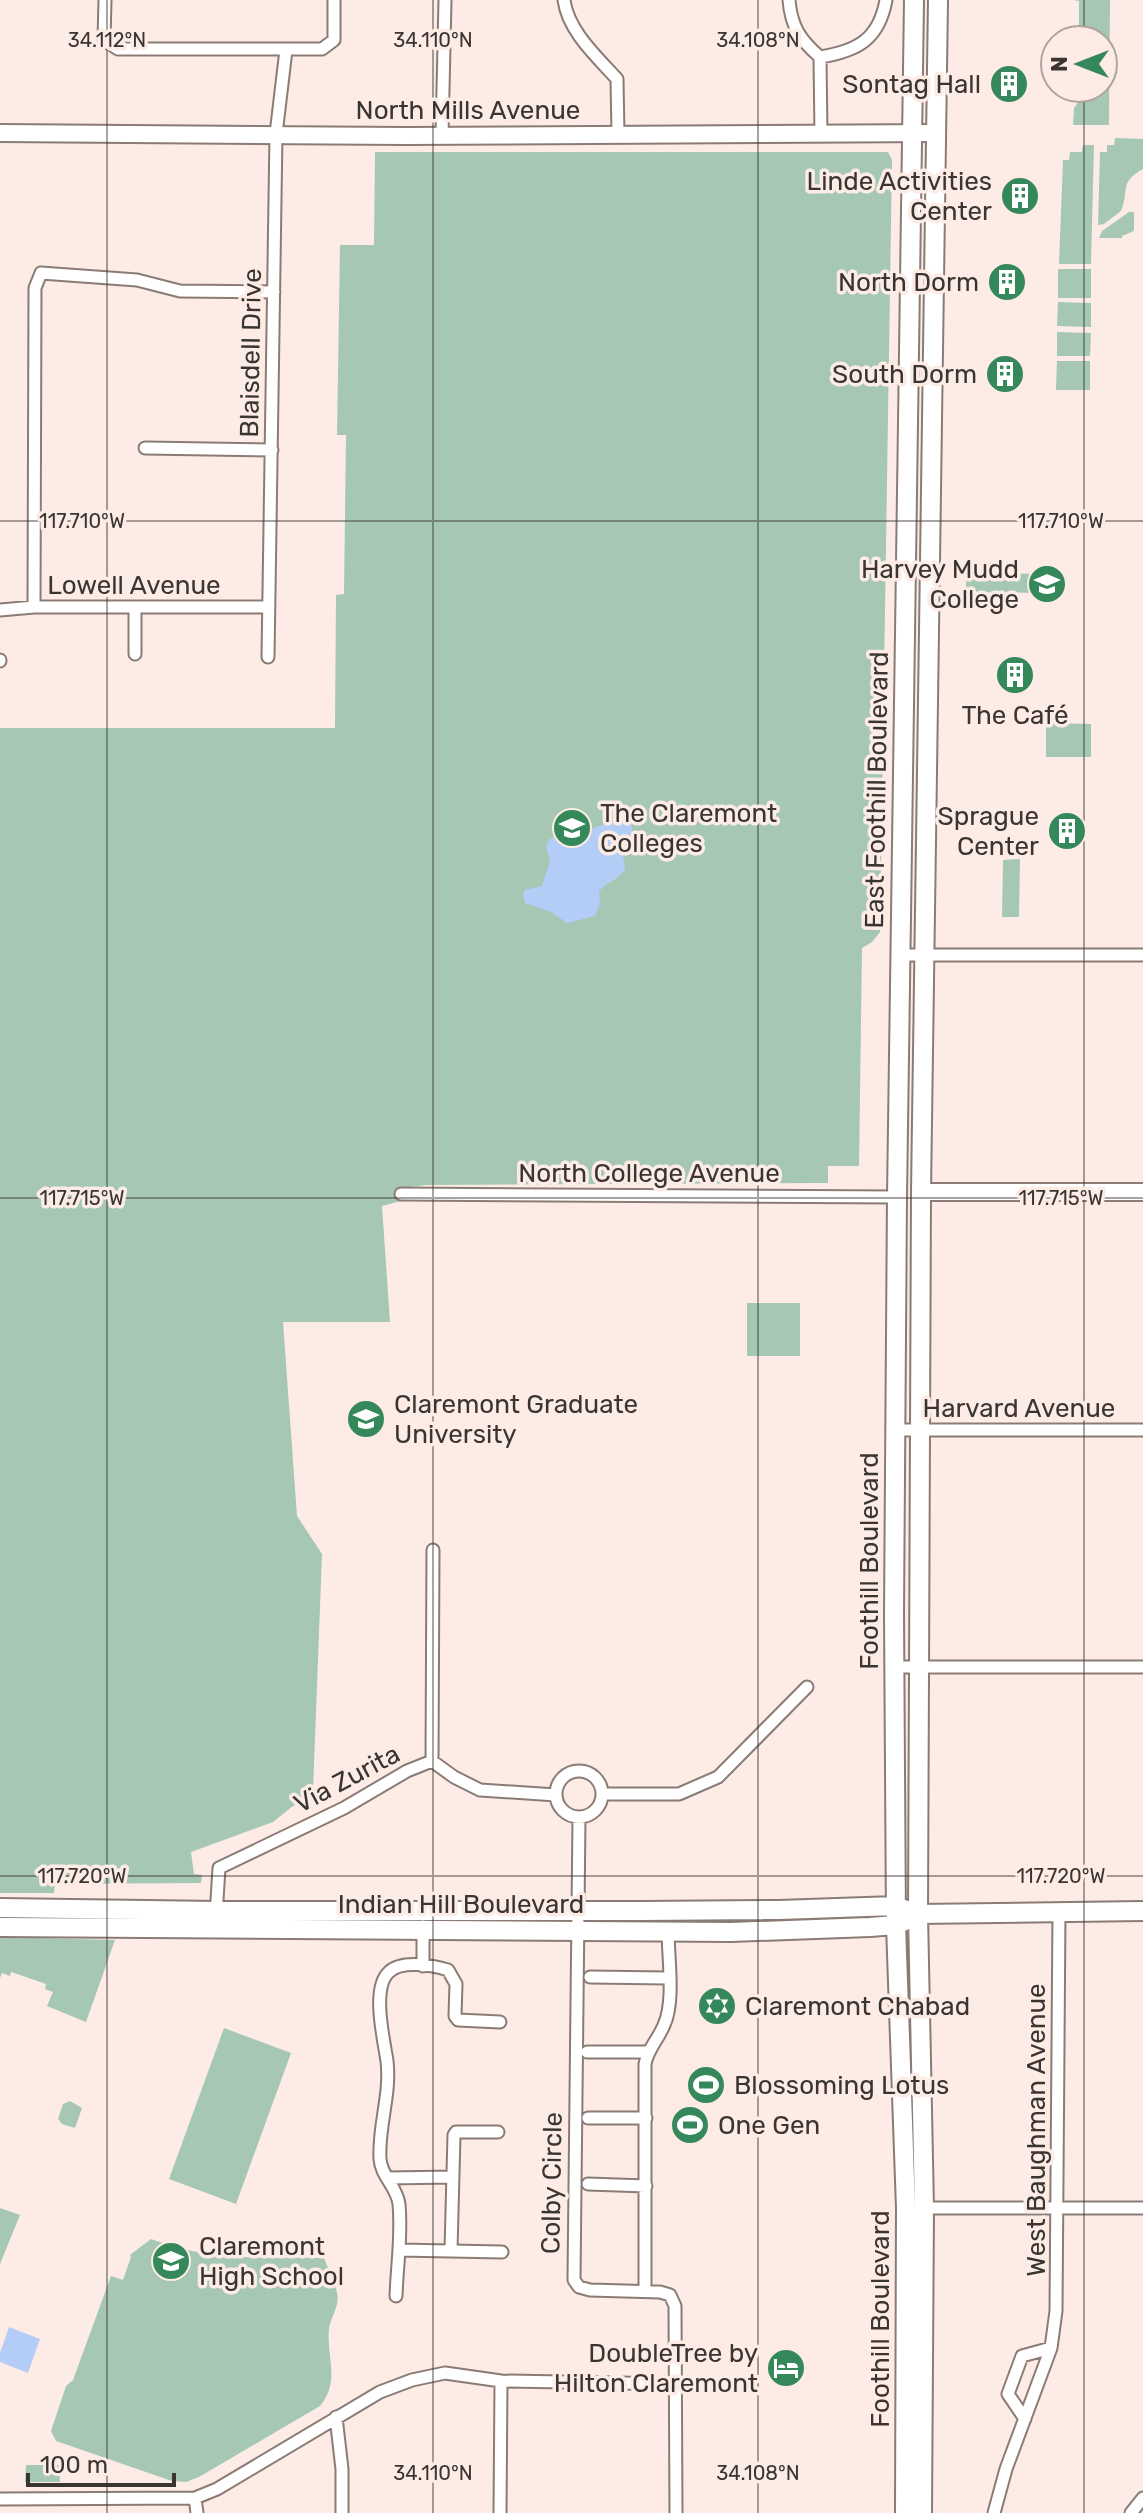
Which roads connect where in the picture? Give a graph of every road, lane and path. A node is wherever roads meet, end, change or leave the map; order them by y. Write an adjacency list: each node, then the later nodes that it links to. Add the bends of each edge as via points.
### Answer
1 (105, 0): 9 (street, via 104,40 118,49)
2 (334, 0): 9 (street, via 334,40 322,49)
3 (445, 0): 15 (street)
4 (564, 0): 16 (street, via 581,38 617,79)
5 (789, 0): 10 (street, via 790,18 802,41)
6 (886, 0): 10 (street, via 882,22 866,43)
7 (914, 0): 12 (main road, East Foothill Boulevard)
8 (938, 0): 13 (main road, East Foothill Boulevard)
9 (286, 50): 14 (street, Blaisdell Drive)
10 (820, 57): 17 (street)
11 (0, 133): 14 (main road, North Mills Avenue)
12 (912, 133): 13 (main road, North Mills Avenue); 17 (main road, North Mills Avenue); 27 (main road, East Foothill Boulevard)
13 (936, 133): 28 (main road, East Foothill Boulevard)
14 (276, 134): 15 (main road, North Mills Avenue); 18 (street, Blaisdell Drive)
15 (442, 135): 16 (main road, North Mills Avenue)
16 (618, 135): 17 (main road, North Mills Avenue)
17 (821, 135)
18 (274, 292): 20 (street, Blaisdell Drive); 21 (street, via 180,291 137,280 41,273 35,288)
19 (145, 448): 20 (street)
20 (272, 450): 23 (street, Blaisdell Drive)
21 (34, 607): 22 (street, Lowell Avenue); 24 (street, Lowell Avenue)
22 (135, 607): 23 (street, Lowell Avenue); 25 (street)
23 (269, 607): 26 (street, Blaisdell Drive)
24 (0, 610)
25 (135, 654)
26 (268, 657)
27 (901, 955): 28 (street); 30 (main road, East Foothill Boulevard)
28 (924, 955): 29 (street); 31 (main road, East Foothill Boulevard)
29 (1143, 955)
30 (898, 1116): 31 (main road, via 906,1138 908,1178); 34 (main road, East Foothill Boulevard)
31 (921, 1192): 32 (main road); 35 (main road, Foothill Boulevard)
32 (1143, 1192)
33 (401, 1194): 34 (street, North College Avenue)
34 (897, 1197): 35 (main road, via 907,1199 909,1248); 36 (main road, Foothill Boulevard)
35 (921, 1264): 37 (main road, Foothill Boulevard)
36 (895, 1430): 37 (street, Harvard Avenue); 41 (main road, Foothill Boulevard)
37 (920, 1430): 38 (street, Harvard Avenue); 40 (main road, Foothill Boulevard)
38 (1143, 1430)
39 (433, 1550): 44 (street)
40 (919, 1666): 41 (street); 42 (street); 53 (main road, Foothill Boulevard)
41 (894, 1667): 48 (main road, Foothill Boulevard)
42 (1143, 1667)
43 (807, 1687): 45 (street, via 718,1777 679,1794)
44 (432, 1761): 46 (street, Via Zurita, via 480,1790); 54 (street, Via Zurita, via 219,1868)
45 (602, 1794): 46 (street, via 596,1778 579,1771 563,1778); 47 (street, via 596,1811)
46 (556, 1795): 47 (street, via 563,1811)
47 (579, 1818): 50 (street, Colby Circle)
48 (895, 1906): 50 (main road, Indian Hill Boulevard); 53 (main road, Indian Hill Boulevard); 56 (main road, Foothill Boulevard)
49 (0, 1908): 54 (main road, Indian Hill Boulevard)
50 (577, 1911): 55 (main road, Indian Hill Boulevard); 58 (street, Colby Circle)
51 (1143, 1911): 52 (main road, Indian Hill Boulevard)
52 (1059, 1912): 53 (main road, Indian Hill Boulevard); 74 (street, West Baughman Avenue)
53 (918, 1914): 56 (main road, Indian Hill Boulevard); 73 (main road, Foothill Boulevard, via 923,2153)
54 (215, 1920): 55 (main road, Indian Hill Boulevard); 57 (main road, Indian Hill Boulevard)
55 (423, 1920): 58 (main road, Indian Hill Boulevard); 60 (street)
56 (896, 1925): 59 (main road, Indian Hill Boulevard); 73 (main road, Foothill Boulevard, via 905,2124)
57 (0, 1927)
58 (577, 1930): 59 (main road, Indian Hill Boulevard); 79 (street, Colby Circle, via 574,2280 590,2290)
59 (668, 1931): 62 (street)
60 (423, 1966): 63 (street, via 448,1970 453,1976 458,2020); 70 (street, via 397,1967 382,1980 388,2079 380,2164)
61 (590, 1977): 62 (street)
62 (668, 1978): 65 (street, via 665,2025)
63 (500, 2022)
64 (587, 2052): 65 (street)
65 (647, 2052): 67 (street)
66 (588, 2118): 67 (street)
67 (646, 2118): 72 (street)
68 (498, 2132): 69 (street, via 456,2132)
69 (453, 2177): 70 (street); 77 (street)
70 (387, 2178): 76 (street, via 399,2202)
71 (588, 2184): 72 (street)
72 (646, 2186): 79 (street)
73 (915, 2208): 74 (street); 93 (main road, Foothill Boulevard); 94 (main road, Foothill Boulevard)
74 (1058, 2208): 75 (street); 81 (street, West Baughman Avenue)
75 (1143, 2208)
76 (399, 2250): 77 (street); 80 (street)
77 (451, 2250): 78 (street)
78 (502, 2252)
79 (645, 2291): 83 (street, Colby Circle, via 670,2295 675,2306)
80 (396, 2296)
81 (1051, 2348): 85 (street, West Baughman Avenue); 85 (street, via 1022,2356 1008,2394)
82 (501, 2381): 83 (street); 84 (street, via 445,2373 412,2380); 91 (street)
83 (676, 2384): 92 (street, Colby Circle)
84 (336, 2417): 86 (street); 90 (street)
85 (1025, 2419): 95 (street, West Baughman Avenue)
86 (195, 2498): 88 (street); 89 (street)
87 (1143, 2498): 96 (street)
88 (0, 2499)
89 (197, 2513)
90 (342, 2513)
91 (500, 2513)
92 (676, 2513)
93 (905, 2513)
94 (922, 2513)
95 (994, 2513)
96 (1131, 2513)

